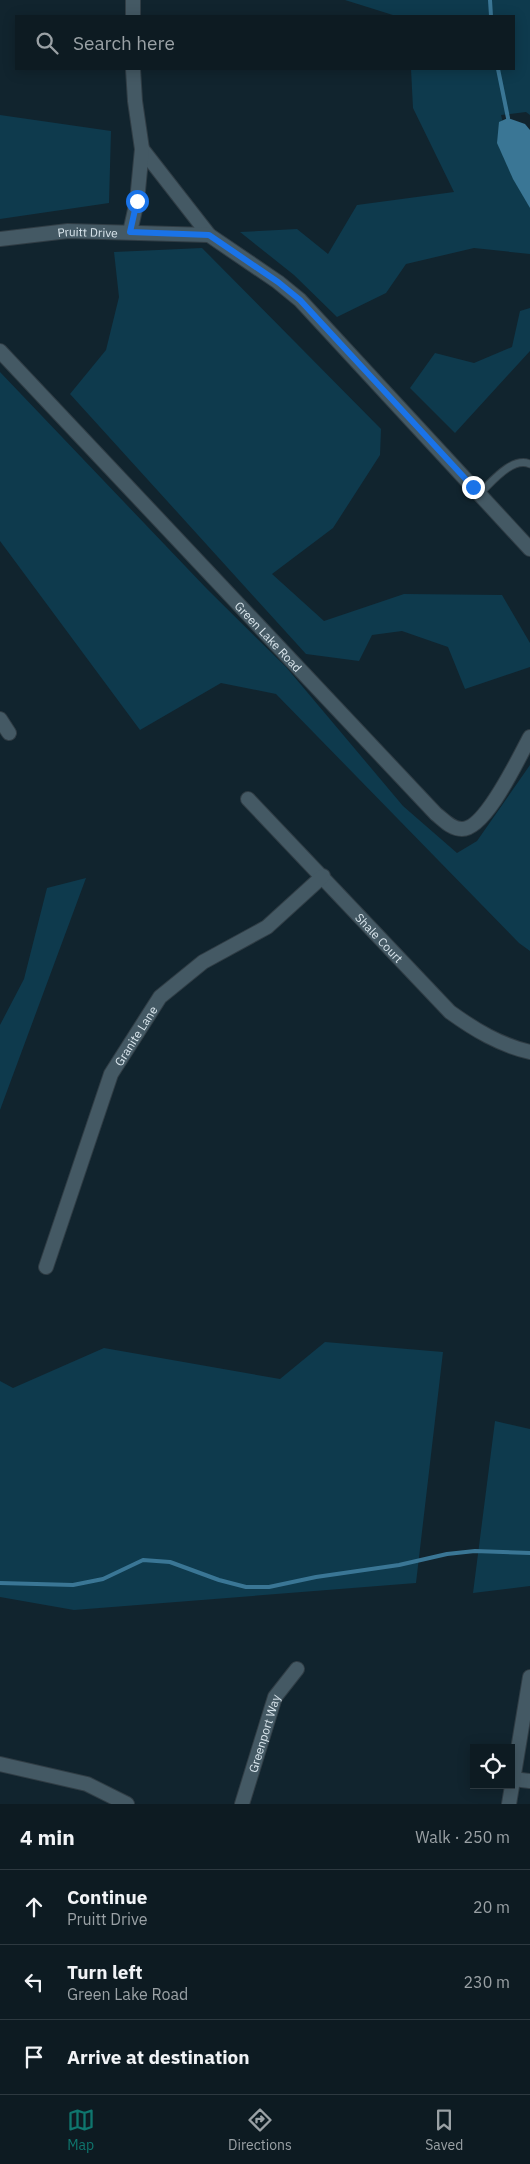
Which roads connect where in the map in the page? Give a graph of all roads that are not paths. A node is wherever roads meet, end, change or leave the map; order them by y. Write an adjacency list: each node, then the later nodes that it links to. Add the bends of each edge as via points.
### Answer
1 (133, 0): 2 (street)
2 (132, 15)
3 (133, 70): 4 (street, Pruitt Drive)
4 (142, 149): 5 (street, Pruitt Drive); 6 (street)
5 (130, 232): 6 (street); 7 (street, Pruitt Drive, via 68,231)
6 (209, 235): 10 (street, via 300,300)
7 (0, 239)
8 (0, 351): 14 (street, Green Lake Road, via 449,825 467,828 482,817)
9 (530, 464): 10 (lane, via 525,461 513,464)
10 (479, 494): 11 (street)
11 (530, 549)
12 (0, 719): 13 (street)
13 (9, 732)
14 (530, 737)
15 (248, 799): 16 (street, Shale Court)
16 (323, 876): 17 (street, Shale Court, via 450,1012 493,1040); 18 (street, Granite Lane, via 266,927 204,962 160,997 111,1074)
17 (530, 1052)
18 (46, 1267)
19 (297, 1669): 27 (street, Greenport Way, via 275,1697)
20 (530, 1677): 22 (street)
21 (0, 1764): 26 (street, via 87,1784)
22 (515, 1767)
23 (515, 1779): 24 (street)
24 (530, 1782)
25 (511, 1789): 28 (street)
26 (127, 1804)
27 (242, 1804)
28 (509, 1804)

